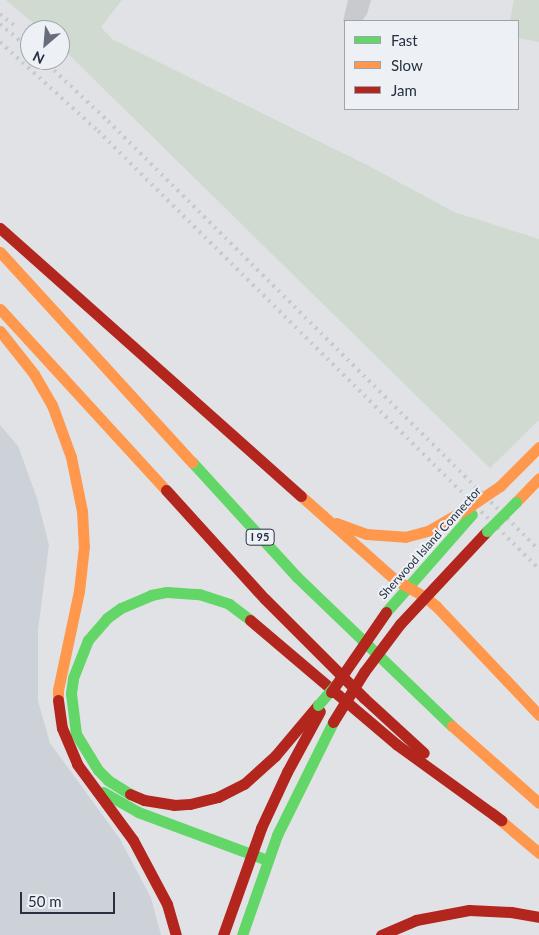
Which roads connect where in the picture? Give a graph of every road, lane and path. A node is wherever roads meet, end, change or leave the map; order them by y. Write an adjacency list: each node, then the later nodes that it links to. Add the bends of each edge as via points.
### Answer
1 (0, 228): 8 (main road)
2 (0, 252): 14 (main road, I 95, via 297,577 429,706)
3 (0, 309): 15 (main road, via 297,632 364,698)
4 (0, 331): 13 (main road, via 34,374 52,405 66,439 79,494 83,563 58,702 66,741)
5 (539, 447): 7 (main road, Sherwood Island Connector, bridge)
6 (539, 478): 10 (main road, bridge)
7 (469, 512): 8 (main road, via 428,531 405,536 366,534); 9 (main road, Sherwood Island Connector)
8 (326, 518): 9 (main road)
9 (406, 587): 10 (main road); 11 (main road, Sherwood Island Connector, bridge)
10 (424, 596): 12 (main road); 18 (main road, bridge, via 364,672 333,722 302,781)
11 (320, 707): 15 (main road, via 244,784 211,800 174,805 130,795 98,770 76,734 71,693 82,652 88,640 108,618 121,608 151,595 199,594 228,604 255,623 396,744); 17 (main road)
12 (539, 715)
13 (86, 776): 17 (main road, via 125,806); 20 (main road, via 143,857 163,896)
14 (539, 803)
15 (501, 820): 16 (main road)
16 (539, 853)
17 (251, 854): 18 (main road); 21 (main road)
18 (268, 860): 22 (main road)
19 (539, 917): 23 (main road, via 469,910 416,920)
20 (176, 935)
21 (223, 935)
22 (242, 935)
23 (381, 935)

